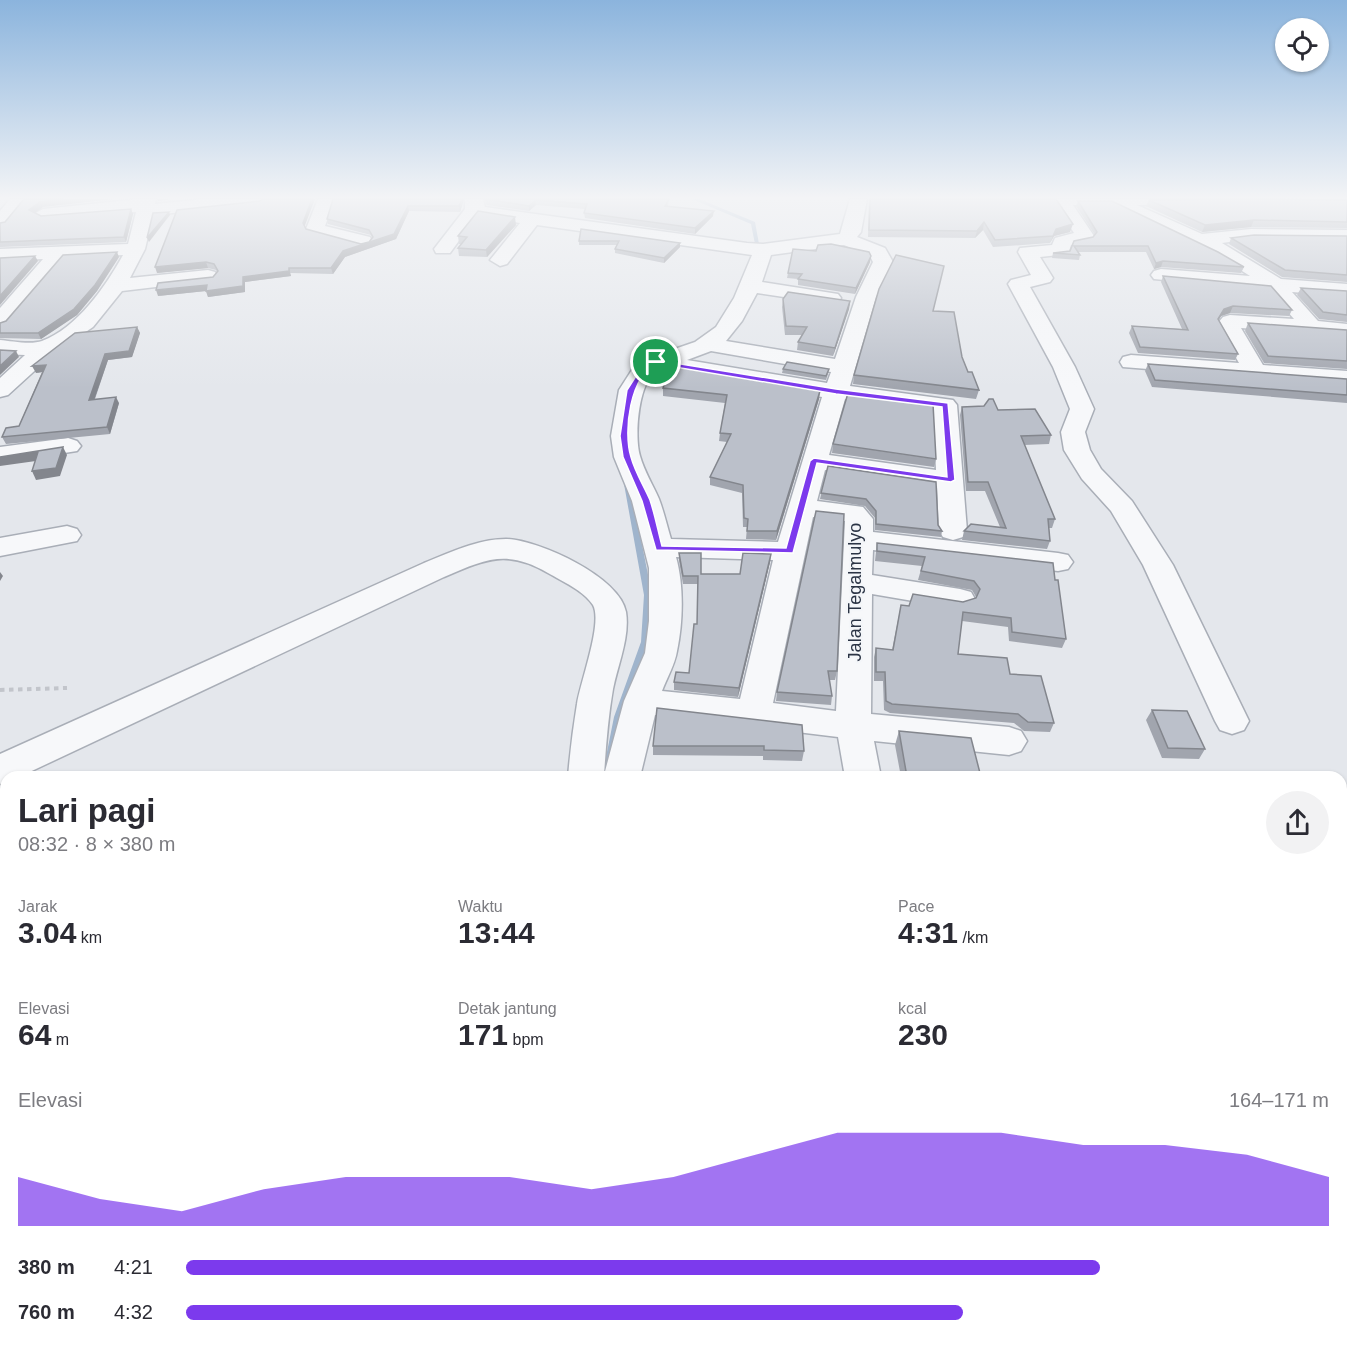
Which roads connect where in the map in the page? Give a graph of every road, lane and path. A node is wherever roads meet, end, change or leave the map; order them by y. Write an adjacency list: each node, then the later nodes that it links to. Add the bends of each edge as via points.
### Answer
1 (50, 262): 14 (street)
2 (129, 262): 10 (street)
3 (754, 262): 11 (street)
4 (883, 262): 13 (street)
5 (1034, 262): 44 (street, via 1043,278 1018,284 1064,367 1082,409 1073,432 1077,450 1091,474 1122,507 1158,566)
6 (1238, 262): 9 (street)
7 (1161, 275): 9 (street)
8 (208, 276): 10 (street)
9 (1274, 283): 12 (street); 15 (street)
10 (116, 285): 19 (street, via 85,322)
11 (750, 286): 13 (street); 17 (street, via 723,332)
12 (1347, 290)
13 (864, 303): 24 (street)
14 (0, 321)
15 (1311, 327): 16 (street); 22 (street, via 1230,321 1228,324)
16 (1347, 330)
17 (707, 344): 20 (street); 24 (street)
18 (0, 347): 19 (street)
19 (45, 349): 25 (street)
20 (656, 362): 24 (street); 35 (street, via 645,367 631,390 624,436 627,457 646,501)
21 (1131, 362): 22 (street)
22 (1254, 371): 23 (street)
23 (1347, 378)
24 (838, 383): 28 (street); 29 (street, via 954,405)
25 (0, 390)
26 (68, 446): 27 (street)
27 (0, 455)
28 (814, 461): 29 (street); 30 (street)
29 (951, 480): 33 (street)
30 (801, 508): 32 (street, Jalan Tegalmulyo, via 858,515); 36 (street)
31 (67, 535): 34 (street)
32 (857, 539): 33 (street); 38 (street, Jalan Tegalmulyo)
33 (954, 543): 37 (street)
34 (0, 547)
35 (659, 548): 36 (street); 42 (street, via 664,568 665,621 661,653)
36 (790, 551): 43 (street)
37 (1058, 562)
38 (856, 582): 39 (street); 45 (street, Jalan Tegalmulyo)
39 (960, 599)
40 (67, 688): 41 (path)
41 (0, 690)
42 (641, 701): 43 (street); 49 (street)
43 (754, 713): 45 (street)
44 (1232, 721)
45 (853, 726): 46 (street); 50 (street, Jalan Tegalmulyo)
46 (1009, 741)
47 (0, 770): 48 (street, via 434,570 478,551 502,549 532,552 563,569 591,586 610,609)
48 (587, 771)
49 (624, 771)
50 (863, 771)

